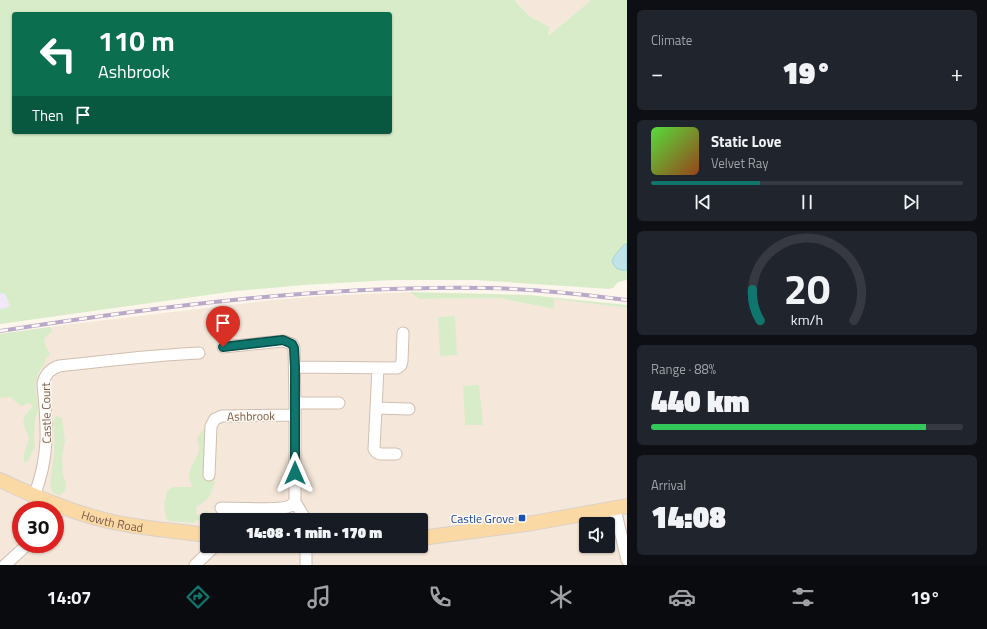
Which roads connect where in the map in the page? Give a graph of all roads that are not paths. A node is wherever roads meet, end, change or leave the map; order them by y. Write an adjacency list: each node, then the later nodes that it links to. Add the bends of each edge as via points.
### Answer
1 (403, 333): 5 (street, via 401,365 397,368)
2 (223, 347): 4 (street, via 288,341 294,348)
3 (200, 353): 14 (street, Castle Court, via 160,355 52,368 44,378 43,384 47,441)
4 (295, 367): 5 (street); 6 (street)
5 (378, 368): 8 (street)
6 (295, 403): 7 (street); 10 (street)
7 (339, 403)
8 (376, 408): 9 (street); 11 (street, via 374,449 380,454)
9 (409, 409)
10 (295, 415): 12 (street, Ashbrook, via 222,416 215,419 212,426); 16 (street)
11 (396, 454)
12 (209, 475)
13 (0, 480): 14 (main road, Howth Road)
14 (34, 496): 15 (main road, Howth Road)
15 (42, 501)
16 (295, 502): 17 (street, via 284,508); 20 (street)
17 (221, 508)
18 (621, 508): 22 (main road); 26 (street)
19 (64, 513): 21 (main road, Howth Road)
20 (302, 513)
21 (200, 534)
22 (428, 537)
23 (18, 553): 27 (street)
24 (208, 553): 28 (street)
25 (306, 553): 29 (street)
26 (627, 560)
27 (5, 565)
28 (195, 565)
29 (306, 565)

